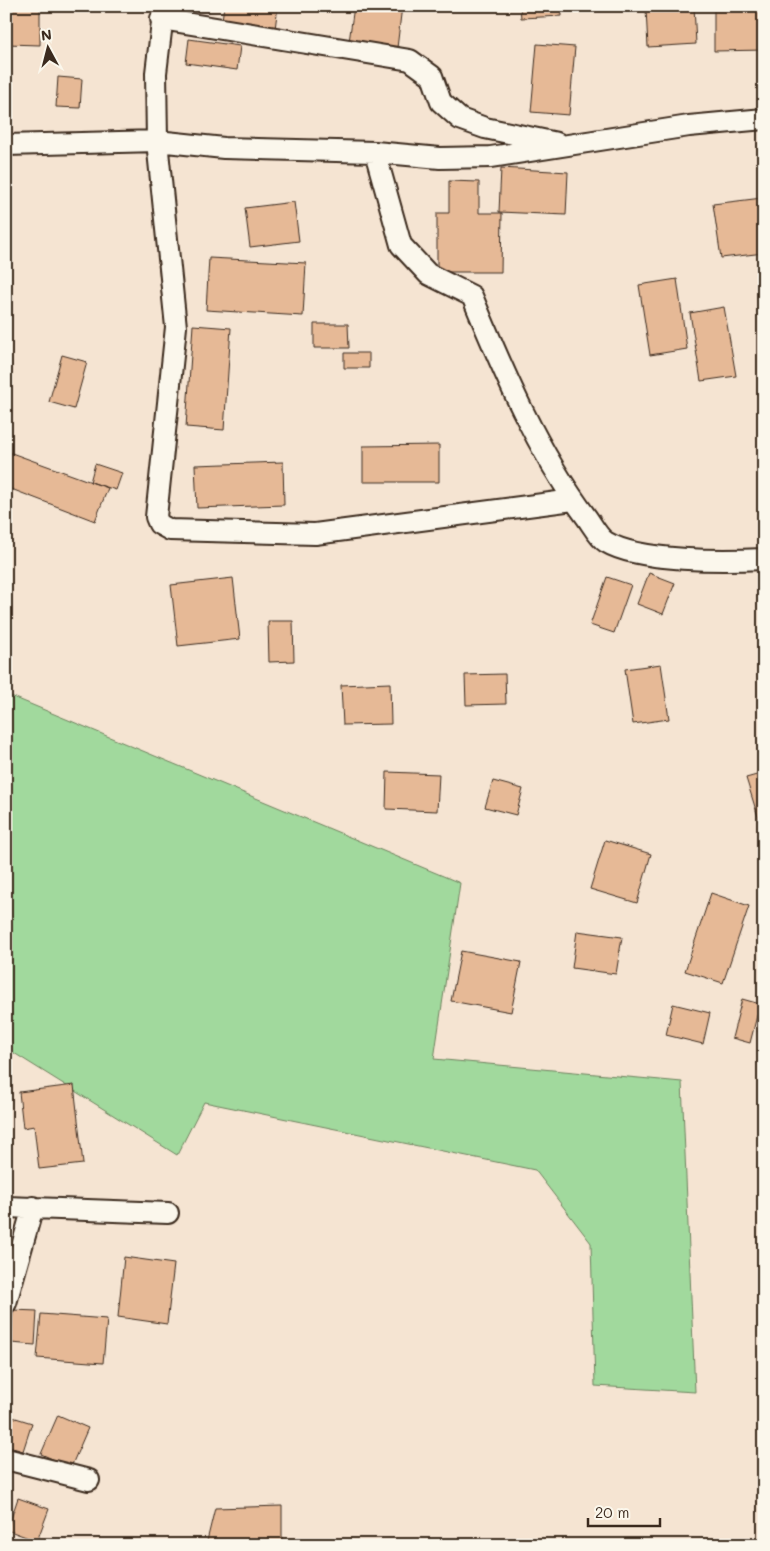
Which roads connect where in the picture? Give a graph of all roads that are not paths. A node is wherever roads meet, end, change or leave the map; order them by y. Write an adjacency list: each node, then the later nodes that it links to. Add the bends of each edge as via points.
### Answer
1 (163, 13): 3 (street, via 156,73); 5 (street, via 410,60 432,76 441,102 460,119 485,128)
2 (764, 119): 5 (street, via 680,127)
3 (157, 141): 4 (street); 6 (street, via 224,148); 7 (street, via 176,327 156,517 159,524 170,530 315,534)
4 (6, 144)
5 (571, 145): 6 (street, via 491,157 440,158)
6 (375, 152): 7 (street, via 401,245 428,274 472,296 507,379)
7 (574, 500): 8 (street, via 605,542 640,554)
8 (764, 558)
9 (6, 1207): 10 (street)
10 (32, 1207): 11 (street); 12 (street)
11 (168, 1213)
12 (6, 1303)
13 (6, 1460): 14 (street)
14 (89, 1480)

